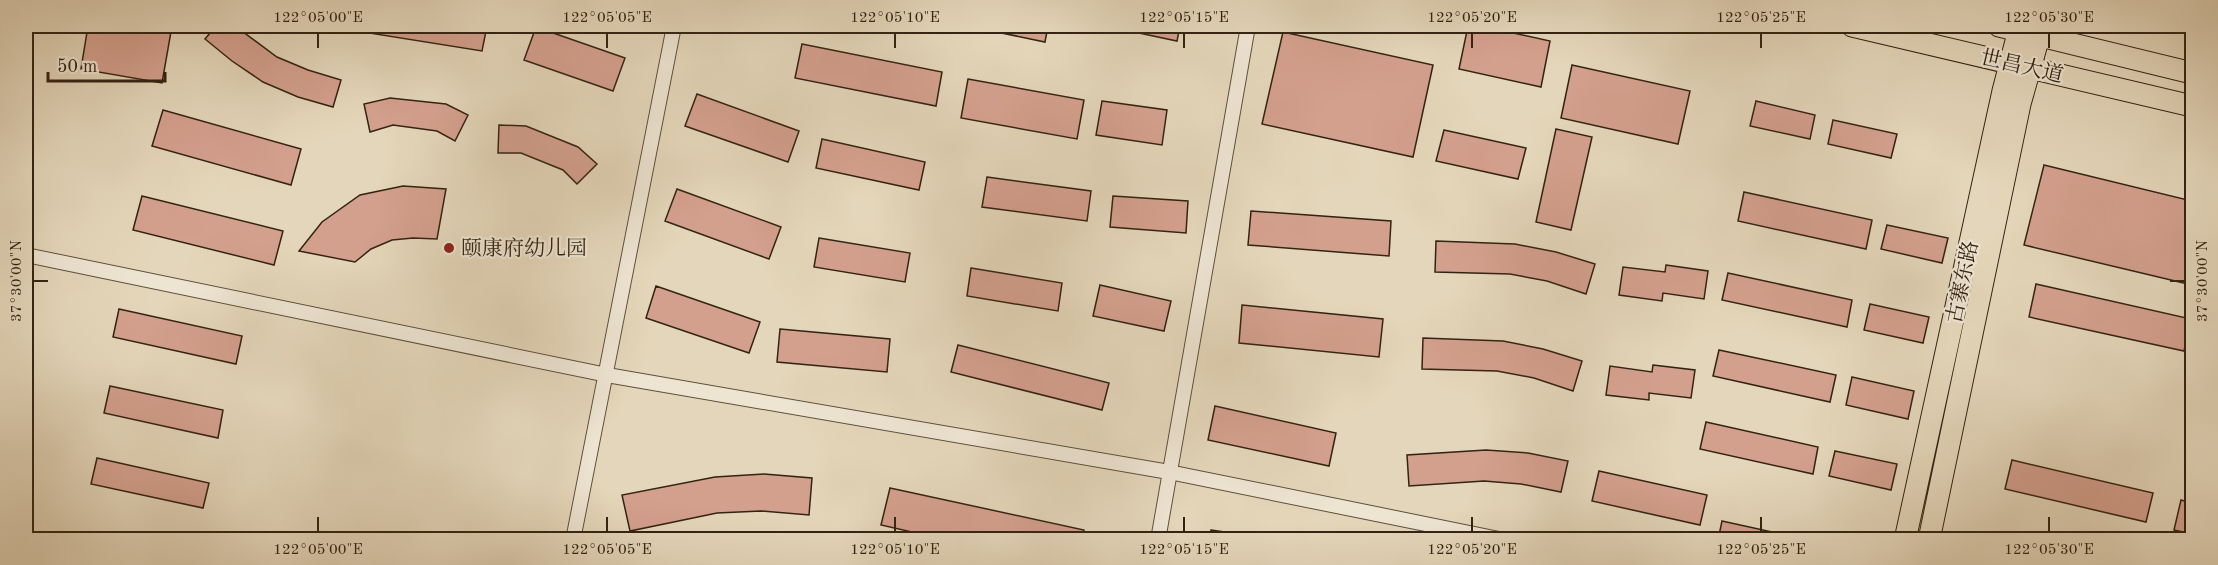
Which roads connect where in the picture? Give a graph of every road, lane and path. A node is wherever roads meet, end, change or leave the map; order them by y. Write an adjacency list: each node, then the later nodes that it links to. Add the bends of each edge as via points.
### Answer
1 (674, 26): 9 (street)
2 (1248, 26): 10 (street)
3 (1852, 26): 5 (main road, 世昌大道)
4 (2024, 28): 5 (main road, 古寨东路); 6 (main road, 世昌大道)
5 (2020, 65): 7 (main road, 世昌大道); 14 (main road, 古寨东路); 15 (main road, 古寨东路, via 2020,104)
6 (2193, 73)
7 (2193, 106)
8 (26, 255): 9 (street)
9 (607, 375): 10 (street); 11 (street)
10 (1168, 472): 12 (street); 13 (street)
11 (573, 540)
12 (1158, 540)
13 (1504, 540)
14 (1905, 540)
15 (1929, 540)

